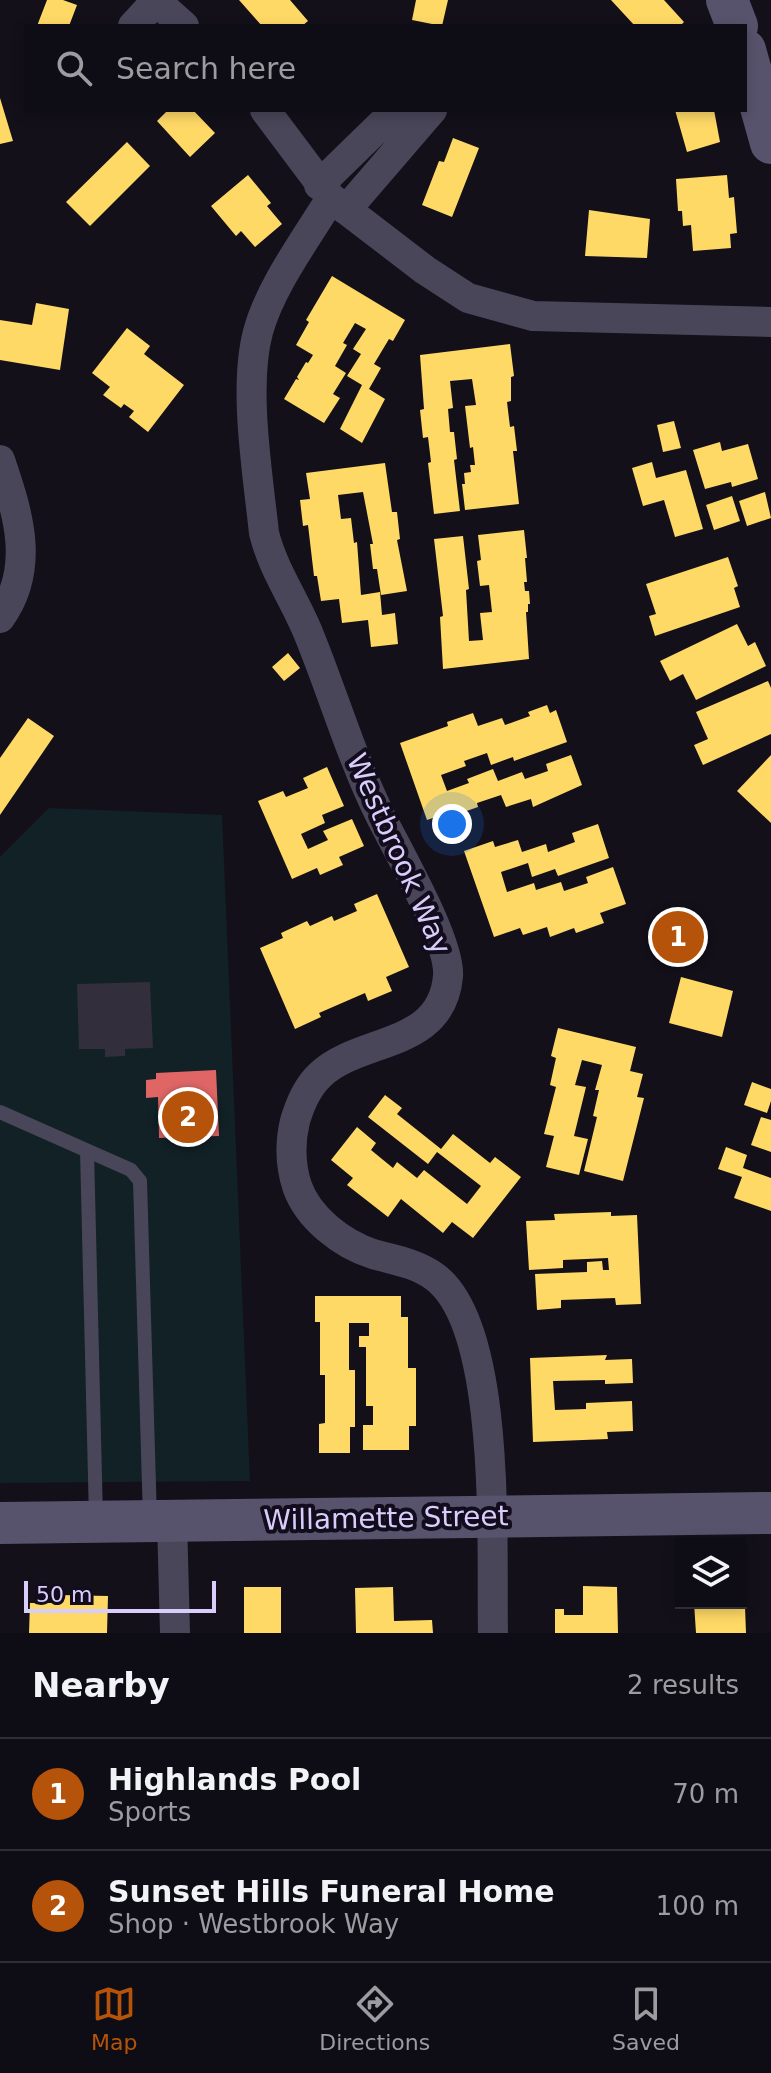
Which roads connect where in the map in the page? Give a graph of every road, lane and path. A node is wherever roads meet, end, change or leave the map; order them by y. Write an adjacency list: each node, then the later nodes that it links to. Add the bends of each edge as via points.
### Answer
1 (727, 0): 5 (main road)
2 (156, 1): 3 (street); 4 (street)
3 (135, 24)
4 (181, 24)
5 (736, 24)
6 (747, 57): 10 (main road)
7 (267, 112): 11 (street)
8 (395, 112): 11 (street)
9 (430, 112): 11 (street)
10 (771, 143)
11 (332, 198): 12 (street, via 468,298 533,316); 18 (street, Westbrook Way, via 293,260 257,334 253,389 264,533 365,782 441,939 449,974 445,994 424,1023 319,1075 299,1107 291,1145 293,1166 306,1204 334,1234 354,1247 420,1268 447,1287 456,1301 485,1395)
12 (771, 322)
13 (0, 460): 14 (street, via 17,511 21,560 13,599)
14 (0, 618)
15 (0, 1112): 16 (lane)
16 (87, 1151): 19 (lane, via 131,1170 142,1187); 20 (lane)
17 (771, 1513): 18 (main road, Willamette Street)
18 (490, 1517): 19 (main road, Willamette Street); 23 (street, Westbrook Way)
19 (161, 1521): 20 (main road, Willamette Street); 22 (street)
20 (96, 1522): 21 (main road, Willamette Street)
21 (0, 1523)
22 (175, 1633)
23 (493, 1633)

